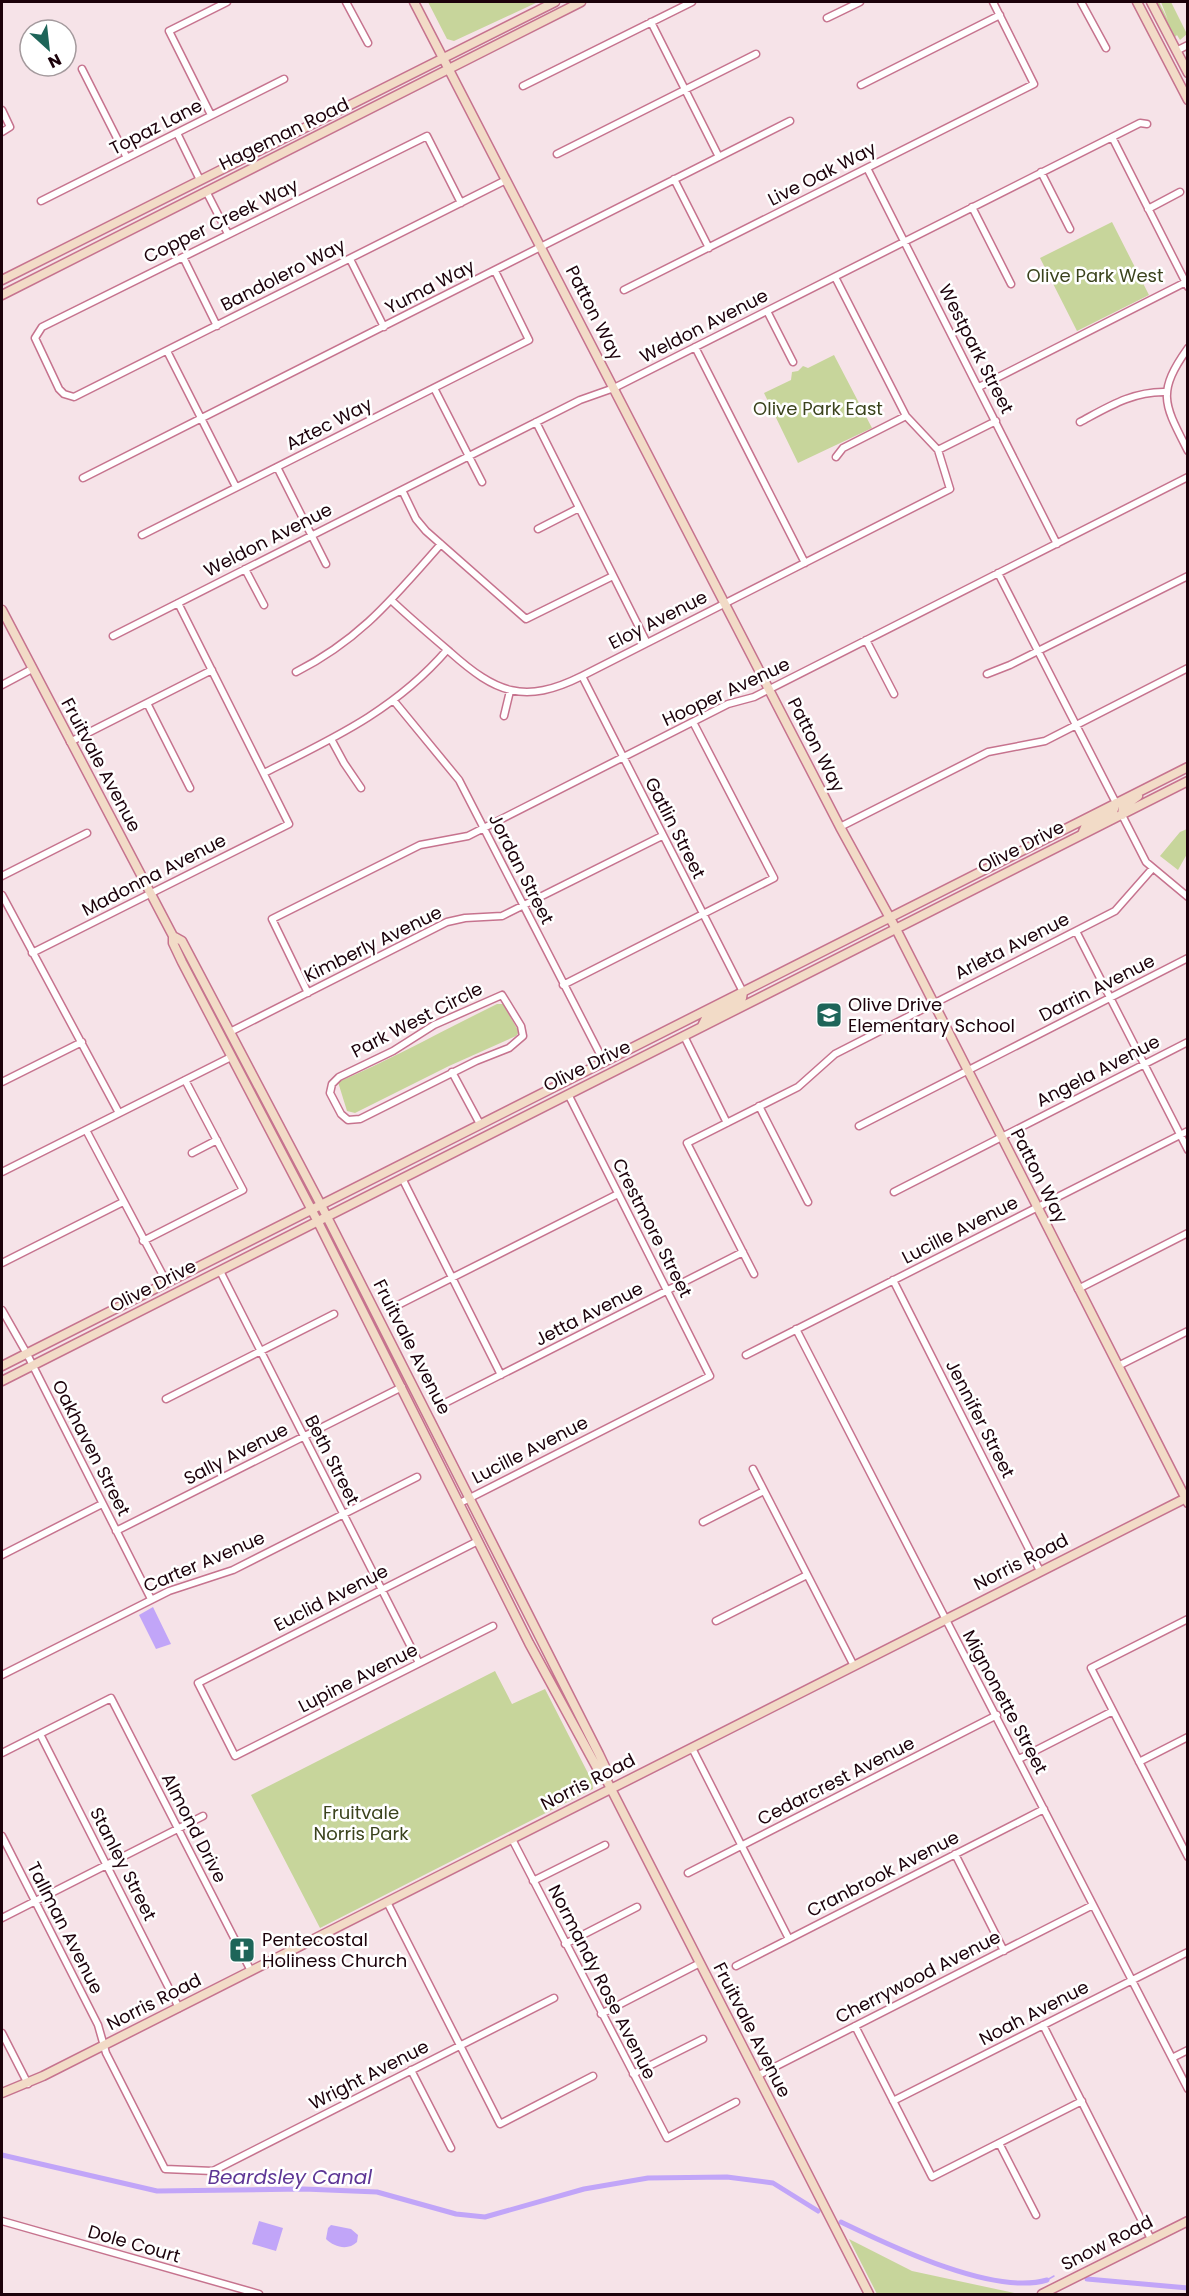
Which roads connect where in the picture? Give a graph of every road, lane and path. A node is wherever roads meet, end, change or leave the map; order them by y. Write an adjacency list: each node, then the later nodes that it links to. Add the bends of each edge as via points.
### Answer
1 (227, 2): 30 (street, via 169,31)
2 (346, 2): 15 (street)
3 (414, 2): 20 (main road, Patton Way)
4 (550, 2): 20 (main road, Hageman Road)
5 (581, 2): 22 (main road, Hageman Road)
6 (692, 2): 14 (street)
7 (860, 2): 13 (street)
8 (993, 2): 12 (street)
9 (1081, 2): 17 (street)
10 (1137, 2): 28 (main road)
11 (1151, 2): 18 (main road)
12 (1000, 15): 25 (street); 40 (street, Live Oak Way, via 1034,84)
13 (827, 18)
14 (651, 22): 26 (street); 27 (street)
15 (368, 43)
16 (1188, 45): 18 (street)
17 (1106, 48)
18 (1176, 51): 23 (main road)
19 (756, 54): 27 (street)
20 (443, 58): 22 (main road, Patton Way); 36 (main road, Hageman Road)
21 (82, 69): 39 (street)
22 (450, 69): 44 (main road, Patton Way); 45 (main road, Hageman Road)
23 (1188, 73)
24 (284, 79): 30 (street, Topaz Lane)
25 (861, 85)
26 (523, 86)
27 (685, 89): 37 (street); 38 (street)
28 (1188, 100)
29 (2, 110): 33 (street, via 10,127)
30 (212, 116): 34 (street, Topaz Lane)
31 (790, 121): 38 (street, Yuma Way)
32 (1147, 124): 35 (street, Weldon Avenue, via 1140,123)
33 (2, 132)
34 (177, 133): 39 (street, Topaz Lane); 43 (street)
35 (1112, 137): 41 (street, Weldon Avenue); 50 (street)
36 (259, 151): 43 (main road, Hageman Road); 45 (main road, via 249,163 211,183)
37 (557, 154)
38 (719, 157): 42 (street, Yuma Way)
39 (127, 158): 47 (street, Topaz Lane)
40 (867, 168): 54 (street, Westpark Street); 56 (street, Live Oak Way)
41 (1041, 172): 49 (street, Weldon Avenue); 52 (street)
42 (674, 179): 55 (street, Yuma Way); 56 (street)
43 (201, 180): 51 (main road, via 198,189 162,208); 61 (main road, Hageman Road)
44 (506, 180): 48 (street, Bandolero Way); 55 (main road, Patton Way)
45 (206, 191): 51 (main road, Hageman Road); 53 (street)
46 (1180, 192): 50 (street)
47 (41, 201)
48 (461, 203): 53 (street, Copper Creek Way, via 427,136); 58 (street, Bandolero Way)
49 (972, 207): 54 (street, Weldon Avenue); 63 (street)
50 (1148, 208): 62 (street)
51 (155, 217): 65 (main road, Hageman Road)
52 (1070, 229)
53 (228, 234): 57 (street, Copper Creek Way)
54 (906, 241): 60 (street, Weldon Avenue); 73 (street, Westpark Street)
55 (542, 248): 59 (street, Yuma Way); 75 (main road, Patton Way)
56 (709, 248): 64 (street, Live Oak Way)
57 (183, 257): 67 (street); 77 (street, Copper Creek Way, via 42,327 34,338 59,389)
58 (350, 259): 67 (street, Bandolero Way); 68 (street)
59 (495, 271): 68 (street, Yuma Way); 74 (street, Aztec Way, via 529,340)
60 (835, 277): 66 (street, Weldon Avenue); 78 (street)
61 (2, 280)
62 (1187, 283): 73 (street)
63 (1011, 284)
64 (624, 291)
65 (2, 295)
66 (767, 310): 69 (street, Weldon Avenue); 72 (street)
67 (217, 326): 71 (street, Bandolero Way)
68 (384, 327): 79 (street, Yuma Way)
69 (695, 347): 75 (street, Weldon Avenue); 99 (street)
70 (1188, 348): 76 (street, via 1172,369)
71 (167, 351): 77 (street, Bandolero Way); 79 (street)
72 (793, 362)
73 (979, 387): 80 (street, Westpark Street)
74 (434, 388): 85 (street); 87 (street, Aztec Way)
75 (614, 388): 81 (street, Weldon Avenue); 107 (main road, Patton Way)
76 (1166, 392): 82 (street, via 1130,396); 84 (street, via 1168,411)
77 (74, 397)
78 (906, 416): 83 (street); 86 (street, via 843,448)
79 (201, 419): 89 (street, Yuma Way); 91 (street)
80 (996, 421): 83 (street); 97 (street, Westpark Street)
81 (536, 422): 85 (street, Weldon Avenue); 93 (street)
82 (1080, 422)
83 (938, 450): 99 (street, Eloy Avenue, via 950,489)
84 (1188, 451)
85 (468, 456): 90 (street); 92 (street, Weldon Avenue)
86 (836, 457)
87 (277, 466): 91 (street, Aztec Way); 96 (street)
88 (1188, 477): 97 (street, Hooper Avenue)
89 (83, 478)
90 (482, 482)
91 (236, 487): 95 (street, Aztec Way)
92 (402, 490): 96 (street, Weldon Avenue); 98 (street, via 421,525)
93 (579, 508): 94 (street); 103 (street)
94 (538, 529)
95 (142, 535)
96 (312, 535): 100 (street); 101 (street, Weldon Avenue)
97 (1057, 543): 102 (street, Hooper Avenue)
98 (441, 544): 103 (street, via 526,619); 105 (street)
99 (805, 563): 107 (street, Eloy Avenue)
100 (326, 564)
101 (245, 569): 106 (street, Weldon Avenue); 108 (street)
102 (998, 573): 111 (street, Hooper Avenue); 114 (street)
103 (613, 576): 112 (street)
104 (1188, 576): 114 (street)
105 (391, 600): 113 (street, Eloy Avenue); 118 (street, via 349,641)
106 (178, 603): 110 (street, Weldon Avenue); 117 (street)
107 (725, 603): 112 (street, Eloy Avenue); 122 (main road, Patton Way)
108 (264, 606)
109 (2, 610): 116 (main road, Fruitvale Avenue)
110 (113, 636)
111 (866, 640): 122 (street, Hooper Avenue); 124 (street)
112 (647, 643): 120 (street, Eloy Avenue)
113 (447, 650): 123 (street, Eloy Avenue, via 480,678); 125 (street)
114 (1038, 651): 119 (street); 129 (street)
115 (1188, 668): 129 (street)
116 (32, 669): 121 (street); 131 (main road, Fruitvale Avenue)
117 (212, 670): 126 (street); 134 (street)
118 (296, 672)
119 (987, 674)
120 (582, 676): 123 (street, Eloy Avenue, via 543,692); 132 (street, Gatlin Street)
121 (2, 684)
122 (769, 689): 128 (street, Hooper Avenue); 141 (main road, Patton Way)
123 (510, 691): 127 (street)
124 (894, 694)
125 (394, 701): 130 (street); 142 (street, Jordan Street, via 455,773)
126 (147, 703): 131 (street); 137 (street)
127 (504, 716)
128 (693, 722): 132 (street, Hooper Avenue); 152 (street, via 774,878)
129 (1075, 725): 139 (street); 141 (street, via 1035,744 988,752)
130 (332, 739): 134 (street); 138 (street)
131 (70, 742): 148 (main road, Fruitvale Avenue)
132 (622, 758): 142 (street, Hooper Avenue); 145 (street, Gatlin Street)
133 (1188, 767): 136 (main road, Olive Drive)
134 (264, 773): 148 (street, Madonna Avenue, via 289,824)
135 (1188, 781): 140 (main road, Olive Drive)
136 (1158, 782): 139 (main road, Olive Drive); 140 (main road, via 1123,807)
137 (190, 788)
138 (361, 788)
139 (1116, 803): 144 (main road, via 1113,812 1086,825); 153 (main road, Olive Drive)
140 (1122, 815): 144 (main road, Olive Drive); 146 (street, via 1140,854)
141 (840, 827): 153 (main road, Patton Way)
142 (483, 828): 151 (street, Jordan Street); 161 (street, Hooper Avenue, via 460,839 420,845 272,920)
143 (87, 833): 147 (street)
144 (1082, 835): 154 (main road, Olive Drive)
145 (662, 836): 151 (street, Kimberly Avenue); 152 (street, Gatlin Street)
146 (1152, 869): 150 (street); 155 (street, Arleta Avenue, via 1121,905)
147 (2, 876)
148 (150, 894): 156 (main road, Fruitvale Avenue); 157 (street, Madonna Avenue)
149 (2, 895): 157 (street)
150 (1188, 897)
151 (523, 906): 159 (street, Jordan Street); 161 (street, Kimberly Avenue, via 493,918 447,922)
152 (702, 914): 159 (street); 160 (street, Gatlin Street)
153 (890, 918): 154 (main road, Patton Way); 160 (main road, Olive Drive)
154 (896, 929): 163 (main road, Patton Way); 165 (main road, Olive Drive)
155 (1076, 931): 162 (street); 163 (street, Arleta Avenue)
156 (173, 936): 164 (main road, Fruitvale Avenue); 166 (main road, Fruitvale Avenue, via 182,941)
157 (32, 953): 168 (street)
158 (1188, 958): 162 (street, Darrin Avenue)
159 (563, 985): 171 (street, Jordan Street)
160 (743, 992): 165 (main road, via 742,998 706,1018); 171 (main road, Olive Drive)
161 (308, 993): 166 (street, Kimberly Avenue)
162 (1110, 998): 172 (street); 173 (street, Darrin Avenue)
163 (932, 1004): 173 (main road, Patton Way); 178 (street, Arleta Avenue, via 835,1054 805,1082)
164 (207, 1011): 166 (main road); 170 (main road, Fruitvale Avenue)
165 (702, 1027): 167 (main road, Olive Drive)
166 (230, 1032): 197 (main road, Fruitvale Avenue)
167 (684, 1036): 177 (main road, Olive Drive); 180 (street)
168 (82, 1042): 176 (street); 179 (street)
169 (1188, 1042): 172 (street, Angela Avenue)
170 (231, 1057): 175 (street); 199 (main road, Fruitvale Avenue)
171 (604, 1062): 177 (main road, via 570,1088); 181 (main road, Olive Drive)
172 (1144, 1064): 185 (street); 186 (street, Angela Avenue)
173 (967, 1071): 182 (street, Darrin Avenue); 186 (main road, Patton Way)
174 (452, 1072): 174 (street, Park West Circle, via 509,1048 523,1036 502,995 434,1024 393,1051 339,1077 330,1093 341,1114 348,1120 360,1119); 181 (street)
175 (185, 1080): 179 (street); 187 (street)
176 (2, 1082)
177 (568, 1094): 190 (main road, Olive Drive); 194 (street, Crestmore Street)
178 (759, 1106): 180 (street, Arleta Avenue); 196 (street)
179 (119, 1113): 183 (street)
180 (727, 1123): 204 (street, Arleta Avenue, via 687,1143)
181 (480, 1124): 190 (main road, via 478,1132); 197 (main road, Olive Drive)
182 (859, 1126)
183 (86, 1130): 191 (street); 195 (street)
184 (1188, 1131): 185 (street, Lucille Avenue)
185 (1180, 1135): 188 (street); 198 (street, Lucille Avenue)
186 (1001, 1138): 193 (street, Angela Avenue); 198 (main road, Patton Way)
187 (217, 1140): 189 (street); 203 (street, via 243,1190)
188 (1188, 1150)
189 (192, 1153)
190 (448, 1154): 192 (main road, Olive Drive)
191 (2, 1172)
192 (402, 1178): 200 (main road, Olive Drive); 208 (street)
193 (894, 1192)
194 (618, 1194): 208 (street); 212 (street, Crestmore Street)
195 (123, 1202): 203 (street); 205 (street)
196 (808, 1202)
197 (321, 1205): 199 (main road, Olive Drive); 200 (main road, Fruitvale Avenue)
198 (1036, 1208): 209 (street, Lucille Avenue); 211 (main road, Patton Way)
199 (311, 1210): 201 (main road, Fruitvale Avenue); 210 (main road, Olive Drive)
200 (327, 1217): 201 (main road, Olive Drive); 234 (main road, Fruitvale Avenue)
201 (318, 1222): 206 (main road, Olive Drive); 227 (main road, Fruitvale Avenue)
202 (1188, 1233): 211 (street)
203 (143, 1240): 210 (street)
204 (743, 1252): 207 (street); 212 (street, Jetta Avenue)
205 (2, 1263)
206 (219, 1271): 218 (street, Beth Street); 221 (main road, Olive Drive)
207 (754, 1274)
208 (452, 1278): 213 (street); 224 (street)
209 (893, 1280): 216 (street, Lucille Avenue); 243 (street, Jennifer Street)
210 (166, 1283): 219 (main road, Olive Drive)
211 (1078, 1289): 223 (main road, Patton Way)
212 (667, 1291): 224 (street, Jetta Avenue); 225 (street, Crestmore Street)
213 (398, 1305)
214 (2, 1310): 219 (street, Oakhaven Street)
215 (334, 1314): 218 (street)
216 (796, 1329): 220 (street, Lucille Avenue); 248 (street, Mignonette Street)
217 (1188, 1331): 223 (street)
218 (260, 1352): 228 (street); 230 (street, Beth Street)
219 (27, 1354): 221 (street, Oakhaven Street); 222 (main road, Olive Drive)
220 (746, 1355)
221 (32, 1365): 226 (main road, Olive Drive); 237 (street, Oakhaven Street)
222 (2, 1366)
223 (1118, 1366): 235 (main road, Patton Way)
224 (501, 1375): 229 (street, Jetta Avenue)
225 (710, 1376): 234 (street, Lucille Avenue)
226 (2, 1381)
227 (402, 1387): 230 (street, Sally Avenue); 236 (main road, Fruitvale Avenue)
228 (166, 1399)
229 (447, 1402)
230 (303, 1437): 238 (street, Beth Street); 240 (street, Sally Avenue)
231 (753, 1469): 233 (street)
232 (417, 1477): 238 (street, Carter Avenue)
233 (764, 1491): 239 (street); 244 (street)
234 (469, 1498): 236 (street, Lucille Avenue); 251 (main road, Fruitvale Avenue)
235 (1187, 1499): 243 (main road, Norris Road)
236 (459, 1503): 241 (main road, Fruitvale Avenue)
237 (102, 1504): 240 (street, Oakhaven Street); 242 (street)
238 (343, 1515): 245 (street, Beth Street); 246 (street, Carter Avenue, via 233,1570)
239 (703, 1522)
240 (116, 1531): 246 (street, Oakhaven Street)
241 (478, 1541): 245 (street, Euclid Avenue); 254 (main road, Fruitvale Avenue)
242 (2, 1555)
243 (1040, 1571): 248 (main road, Norris Road)
244 (807, 1575): 249 (street); 253 (street)
245 (381, 1590): 252 (street, Beth Street); 262 (street, Euclid Avenue, via 198,1683)
246 (151, 1599): 255 (street, Carter Avenue)
247 (1188, 1619): 256 (street, via 1091,1668)
248 (945, 1620): 253 (main road, Norris Road); 257 (street, Mignonette Street)
249 (716, 1621)
250 (493, 1626): 252 (street, Lupine Avenue)
251 (553, 1662): 254 (main road); 265 (main road, Fruitvale Avenue, via 608,1773)
252 (419, 1663): 262 (street, Lupine Avenue)
253 (854, 1666): 260 (main road, Norris Road)
254 (543, 1668): 265 (main road, Fruitvale Avenue)
255 (2, 1675)
256 (1113, 1711): 263 (street); 264 (street)
257 (997, 1715): 263 (street, Mignonette Street); 272 (street, Cedarcrest Avenue)
258 (40, 1734): 261 (street); 268 (street, Almond Drive, via 111,1698); 275 (street, Stanley Street)
259 (1188, 1737): 264 (street)
260 (692, 1748): 265 (main road, Norris Road); 272 (street)
261 (2, 1753)
262 (236, 1756)
263 (1019, 1759): 266 (street, Mignonette Street)
264 (1139, 1762): 274 (street)
265 (609, 1785): 270 (main road, Norris Road); 287 (main road, Fruitvale Avenue)
266 (1044, 1809): 273 (street, Cranbrook Avenue); 280 (street, Mignonette Street)
267 (203, 1816): 268 (street)
268 (178, 1828): 275 (street); 289 (street, Almond Drive)
269 (2, 1836): 278 (street, Tallman Avenue)
270 (512, 1839): 277 (street, Normandy Rose Avenue); 279 (main road, Norris Road)
271 (605, 1845): 277 (street)
272 (742, 1845): 276 (street, Cedarcrest Avenue); 283 (street)
273 (955, 1854): 283 (street, Cranbrook Avenue); 285 (street)
274 (1188, 1857)
275 (106, 1864): 278 (street); 292 (street, Stanley Street)
276 (688, 1873)
277 (533, 1881): 284 (street, Normandy Rose Avenue)
278 (34, 1900): 282 (street); 299 (street, Tallman Avenue, via 98,2025)
279 (387, 1902): 289 (main road, Norris Road); 298 (street)
280 (1093, 1905): 285 (street, Cherrywood Avenue); 290 (street, Mignonette Street)
281 (637, 1907): 284 (street)
282 (2, 1918)
283 (789, 1939): 288 (street, Cranbrook Avenue)
284 (565, 1944): 293 (street, Normandy Rose Avenue)
285 (1004, 1951): 295 (street, Cherrywood Avenue)
286 (1188, 1952): 290 (street, Noah Avenue)
287 (700, 1963): 293 (street); 305 (main road, Fruitvale Avenue)
288 (736, 1966)
289 (251, 1971): 292 (main road, Norris Road)
290 (1132, 1980): 294 (street, Noah Avenue); 301 (street, Mignonette Street)
291 (554, 1998): 298 (street, Wright Avenue)
292 (179, 2007): 299 (main road, Norris Road)
293 (601, 2014): 303 (street, Normandy Rose Avenue)
294 (1043, 2025): 309 (street, Noah Avenue); 310 (street)
295 (855, 2026): 305 (street, Cherrywood Avenue); 309 (street)
296 (2, 2033): 306 (street)
297 (703, 2039): 303 (street)
298 (460, 2045): 302 (street, Wright Avenue); 304 (street, via 500,2124)
299 (103, 2046): 306 (main road, Norris Road); 314 (street, Tallman Avenue, via 165,2169)
300 (1188, 2050): 301 (street)
301 (1172, 2058): 307 (street, Mignonette Street)
302 (411, 2070): 313 (street); 314 (street, Wright Avenue, via 213,2170)
303 (633, 2074): 311 (street, Normandy Rose Avenue, via 667,2138)
304 (593, 2076)
305 (757, 2076): 320 (main road, Fruitvale Avenue)
306 (28, 2084): 308 (main road, Norris Road)
307 (1188, 2090)
308 (2, 2093)
309 (893, 2101): 312 (street, via 932,2177)
310 (1082, 2101): 312 (street); 318 (street)
311 (736, 2102)
312 (999, 2143): 315 (street)
313 (451, 2148)
314 (195, 2170)
315 (1035, 2215)
316 (2, 2221): 319 (street, Dole Court)
317 (1188, 2221): 318 (main road, Snow Road)
318 (1151, 2239): 321 (main road, Snow Road)
319 (259, 2295)
320 (869, 2295)
321 (1042, 2295)

